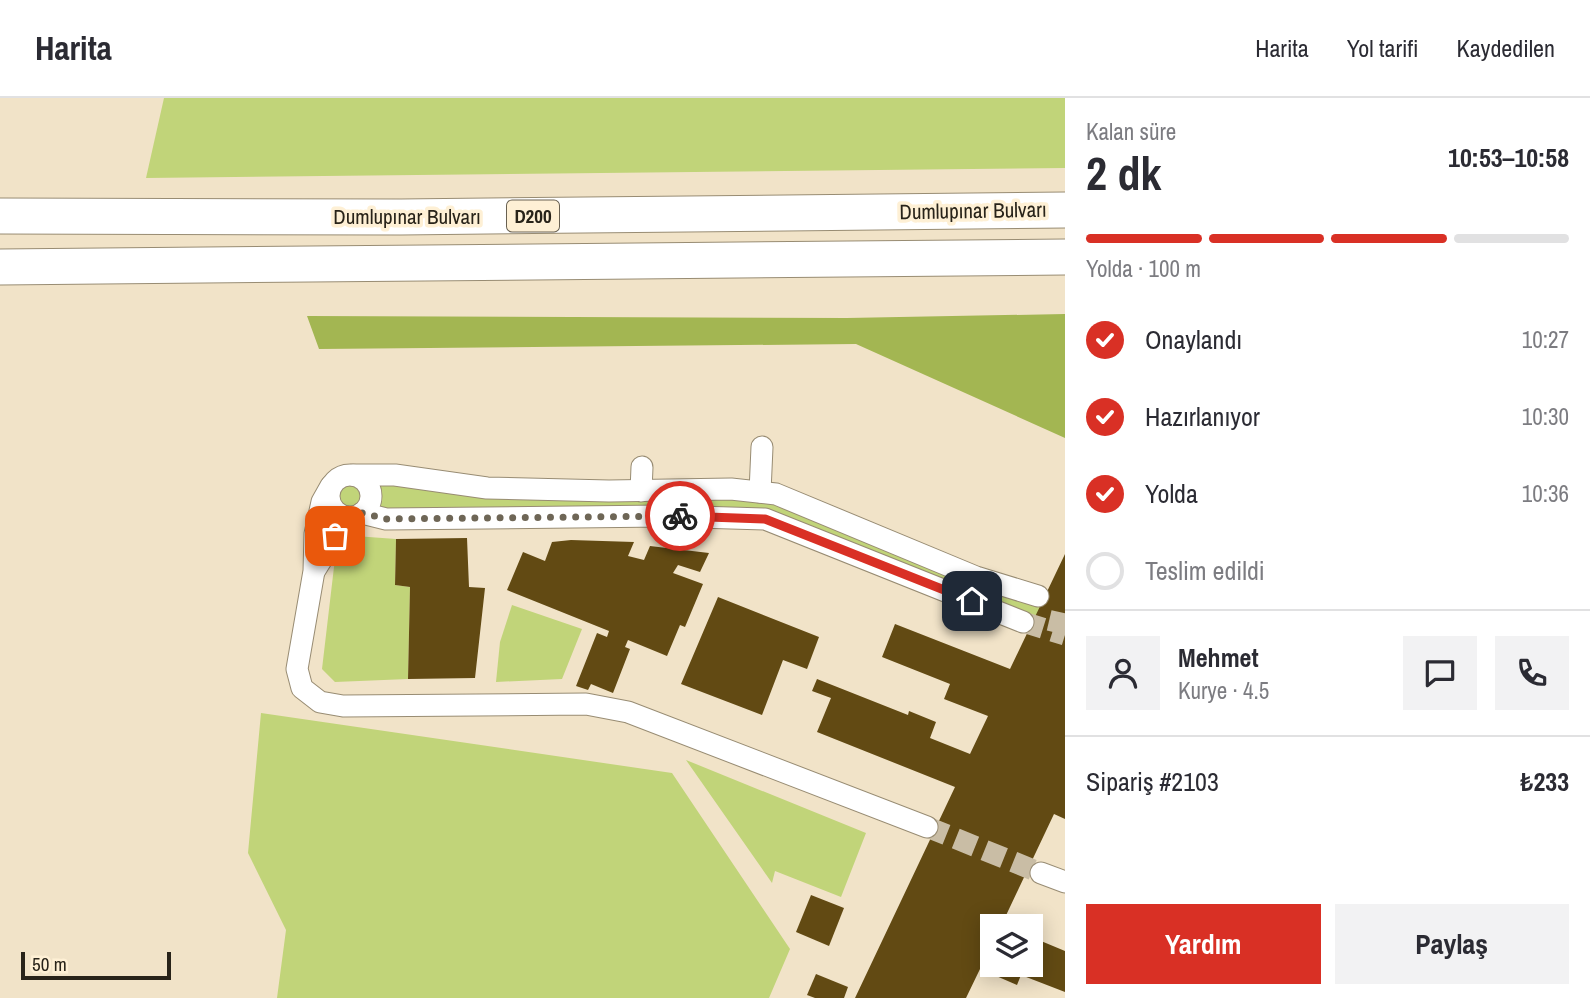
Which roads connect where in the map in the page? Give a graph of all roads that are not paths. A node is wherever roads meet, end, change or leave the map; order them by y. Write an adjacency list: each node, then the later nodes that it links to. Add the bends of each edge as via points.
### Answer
1 (1065, 210): 2 (highway, Dumlupınar Bulvarı / D200)
2 (0, 216)
3 (1065, 257): 4 (highway, D200)
4 (0, 267)
5 (762, 447): 10 (street)
6 (642, 467): 9 (street)
7 (353, 475): 8 (street, via 340,477); 9 (street, via 395,475 488,488); 11 (street, via 370,488 370,502)
8 (331, 486): 11 (street, via 331,506 341,515); 12 (street, via 315,534)
9 (641, 491): 10 (street)
10 (760, 492): 13 (street, via 776,494)
11 (355, 515): 12 (street, via 329,544); 14 (street, via 386,519 765,519)
12 (314, 571): 15 (street, via 298,669 302,688 320,702 343,706 586,704 628,712)
13 (1038, 596)
14 (1023, 622)
15 (927, 827)
16 (1041, 873): 17 (street)
17 (1065, 882)

